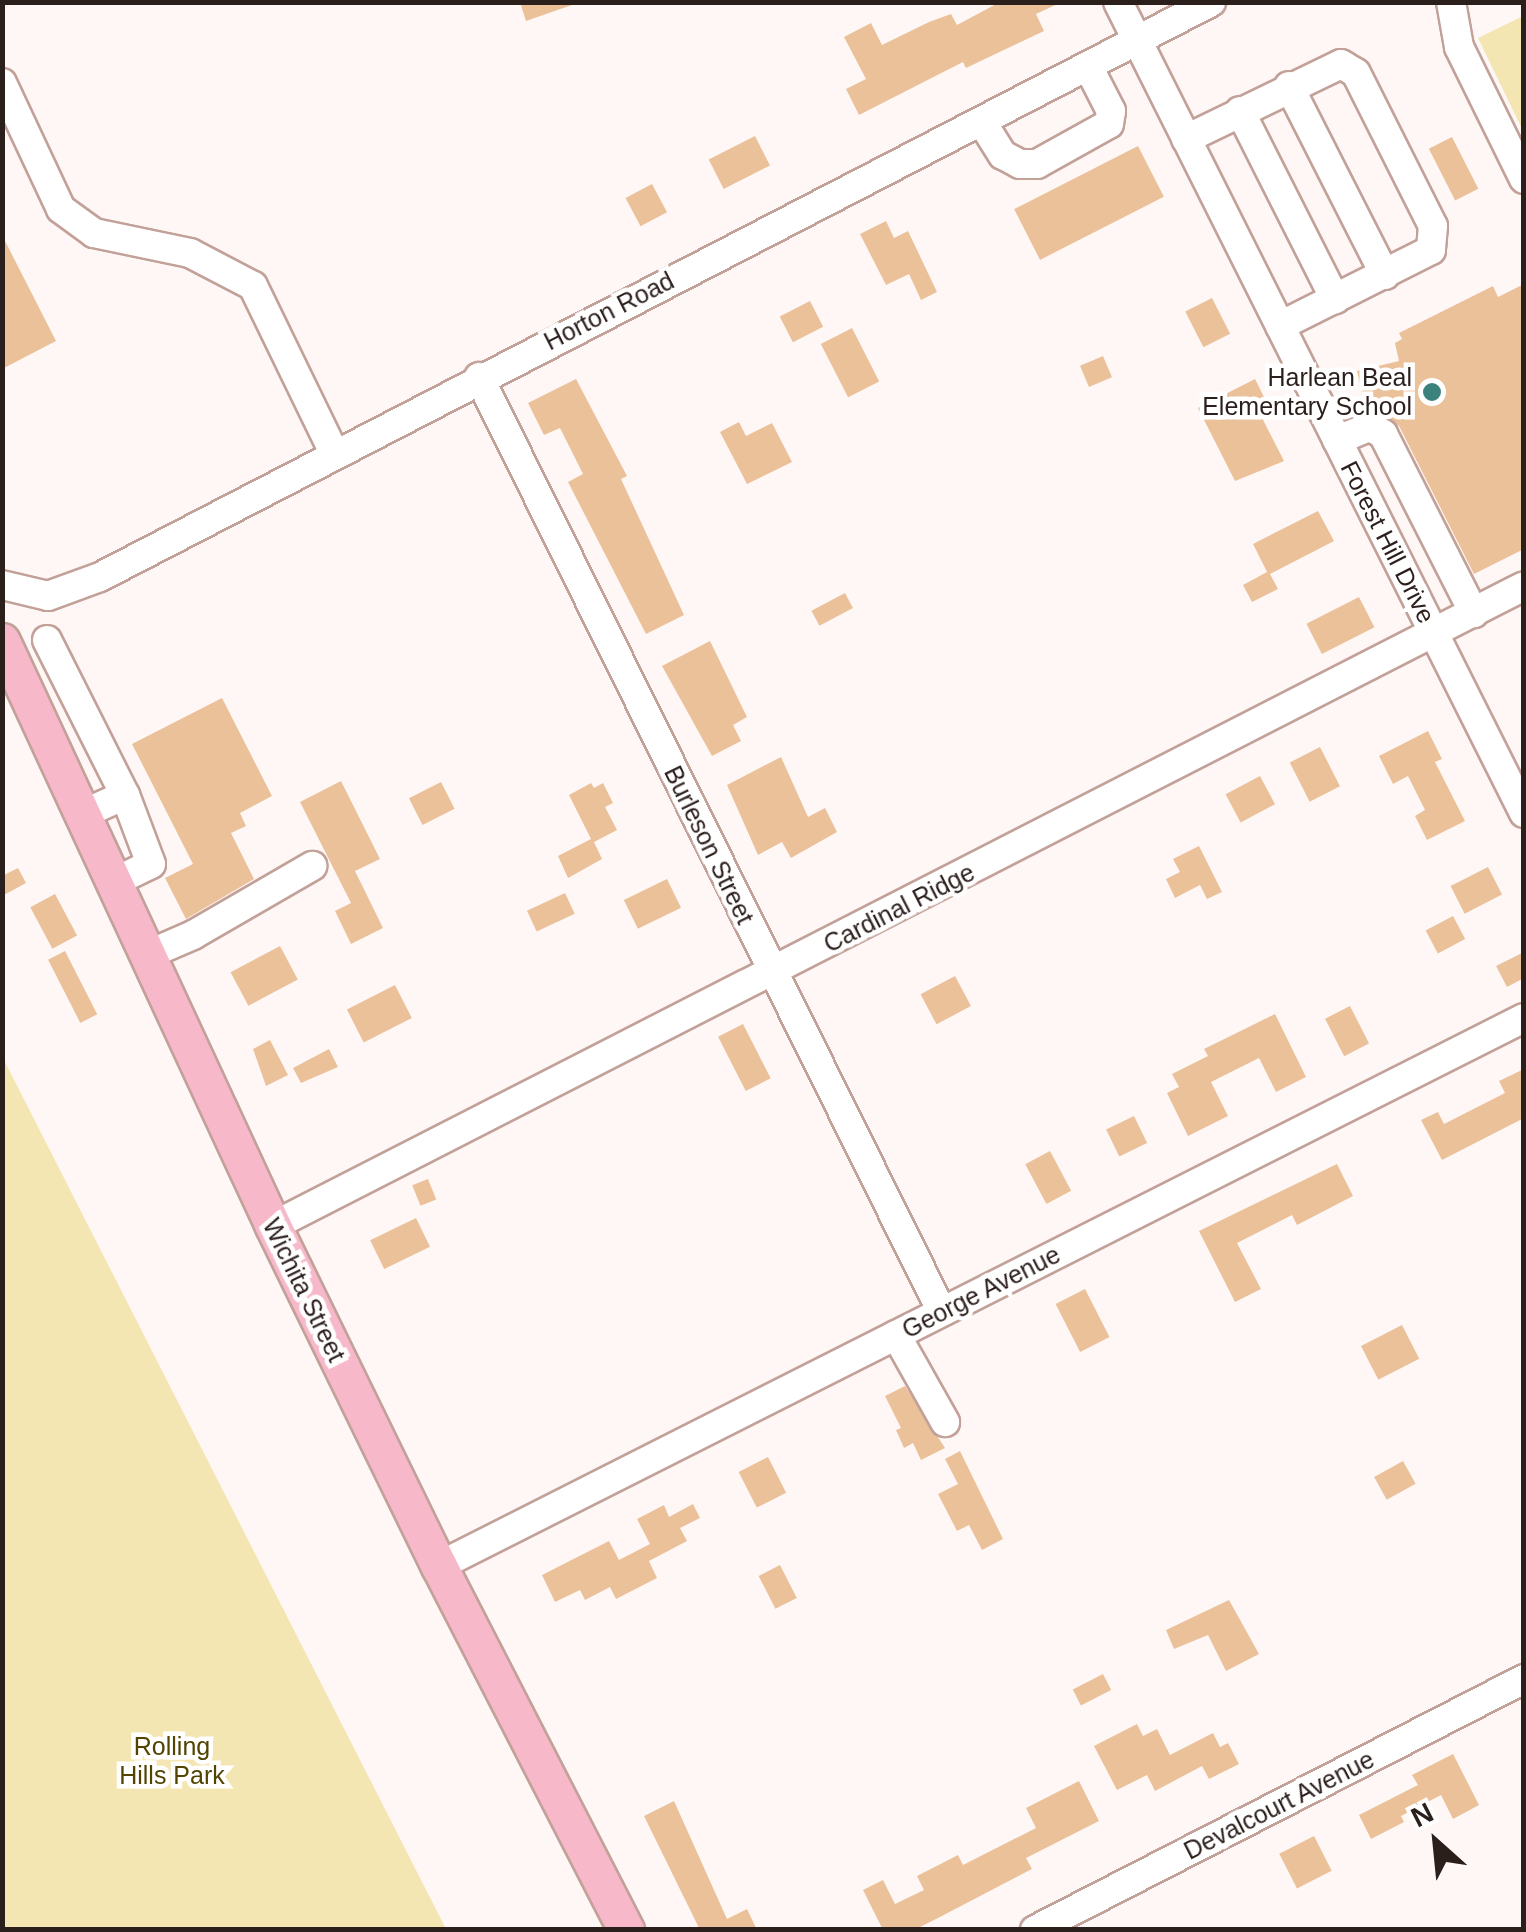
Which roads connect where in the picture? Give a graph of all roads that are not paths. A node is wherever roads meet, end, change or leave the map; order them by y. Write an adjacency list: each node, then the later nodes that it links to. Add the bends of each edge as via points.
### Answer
1 (1118, 2): 4 (street, Forest Hill Drive)
2 (1211, 2): 4 (street, Horton Road)
3 (1451, 2): 11 (street, via 1459,47)
4 (1138, 42): 5 (street, Horton Road); 10 (street, Forest Hill Drive)
5 (1089, 68): 9 (street, Horton Road); 9 (street, via 1111,111 1109,124 1038,164 1003,155)
6 (2, 84): 17 (street, via 60,209 94,233 190,253 253,286)
7 (1289, 86): 8 (street); 12 (street); 12 (street, via 1341,64 1356,73 1434,226 1432,250)
8 (1240, 111): 10 (street); 13 (street)
9 (982, 122): 15 (street, Horton Road)
10 (1186, 139): 14 (street, Forest Hill Drive)
11 (1524, 179)
12 (1385, 275): 13 (street)
13 (1336, 299): 14 (street)
14 (1280, 326): 16 (street, Forest Hill Drive)
15 (479, 377): 17 (street, Horton Road); 30 (street, Burleson Street)
16 (1337, 440): 20 (street, via 1370,427 1383,434); 21 (street, Forest Hill Drive)
17 (334, 453): 18 (street, Horton Road, via 69,590 48,596)
18 (2, 584)
19 (1524, 586): 20 (street, Cardinal Ridge)
20 (1474, 613): 21 (street, Cardinal Ridge)
21 (1434, 634): 26 (street, Forest Hill Drive); 30 (street, Cardinal Ridge)
22 (47, 640): 24 (street)
23 (2, 641): 25 (main road, Wichita Street)
24 (124, 796): 25 (street); 28 (street, via 151,864)
25 (83, 814): 28 (main road, Wichita Street)
26 (1524, 814)
27 (312, 866): 29 (street)
28 (114, 882): 29 (main road, Wichita Street)
29 (147, 955): 32 (main road, Wichita Street)
30 (772, 973): 32 (street, Cardinal Ridge); 33 (street, Burleson Street)
31 (1524, 1018): 33 (street, George Avenue)
32 (272, 1226): 36 (main road, Wichita Street)
33 (942, 1312): 34 (street, George Avenue)
34 (896, 1335): 35 (street); 36 (street, George Avenue)
35 (945, 1422)
36 (439, 1566): 38 (main road, Wichita Street)
37 (1524, 1679): 39 (street, Devalcourt Avenue)
38 (626, 1930)
39 (1034, 1930)

